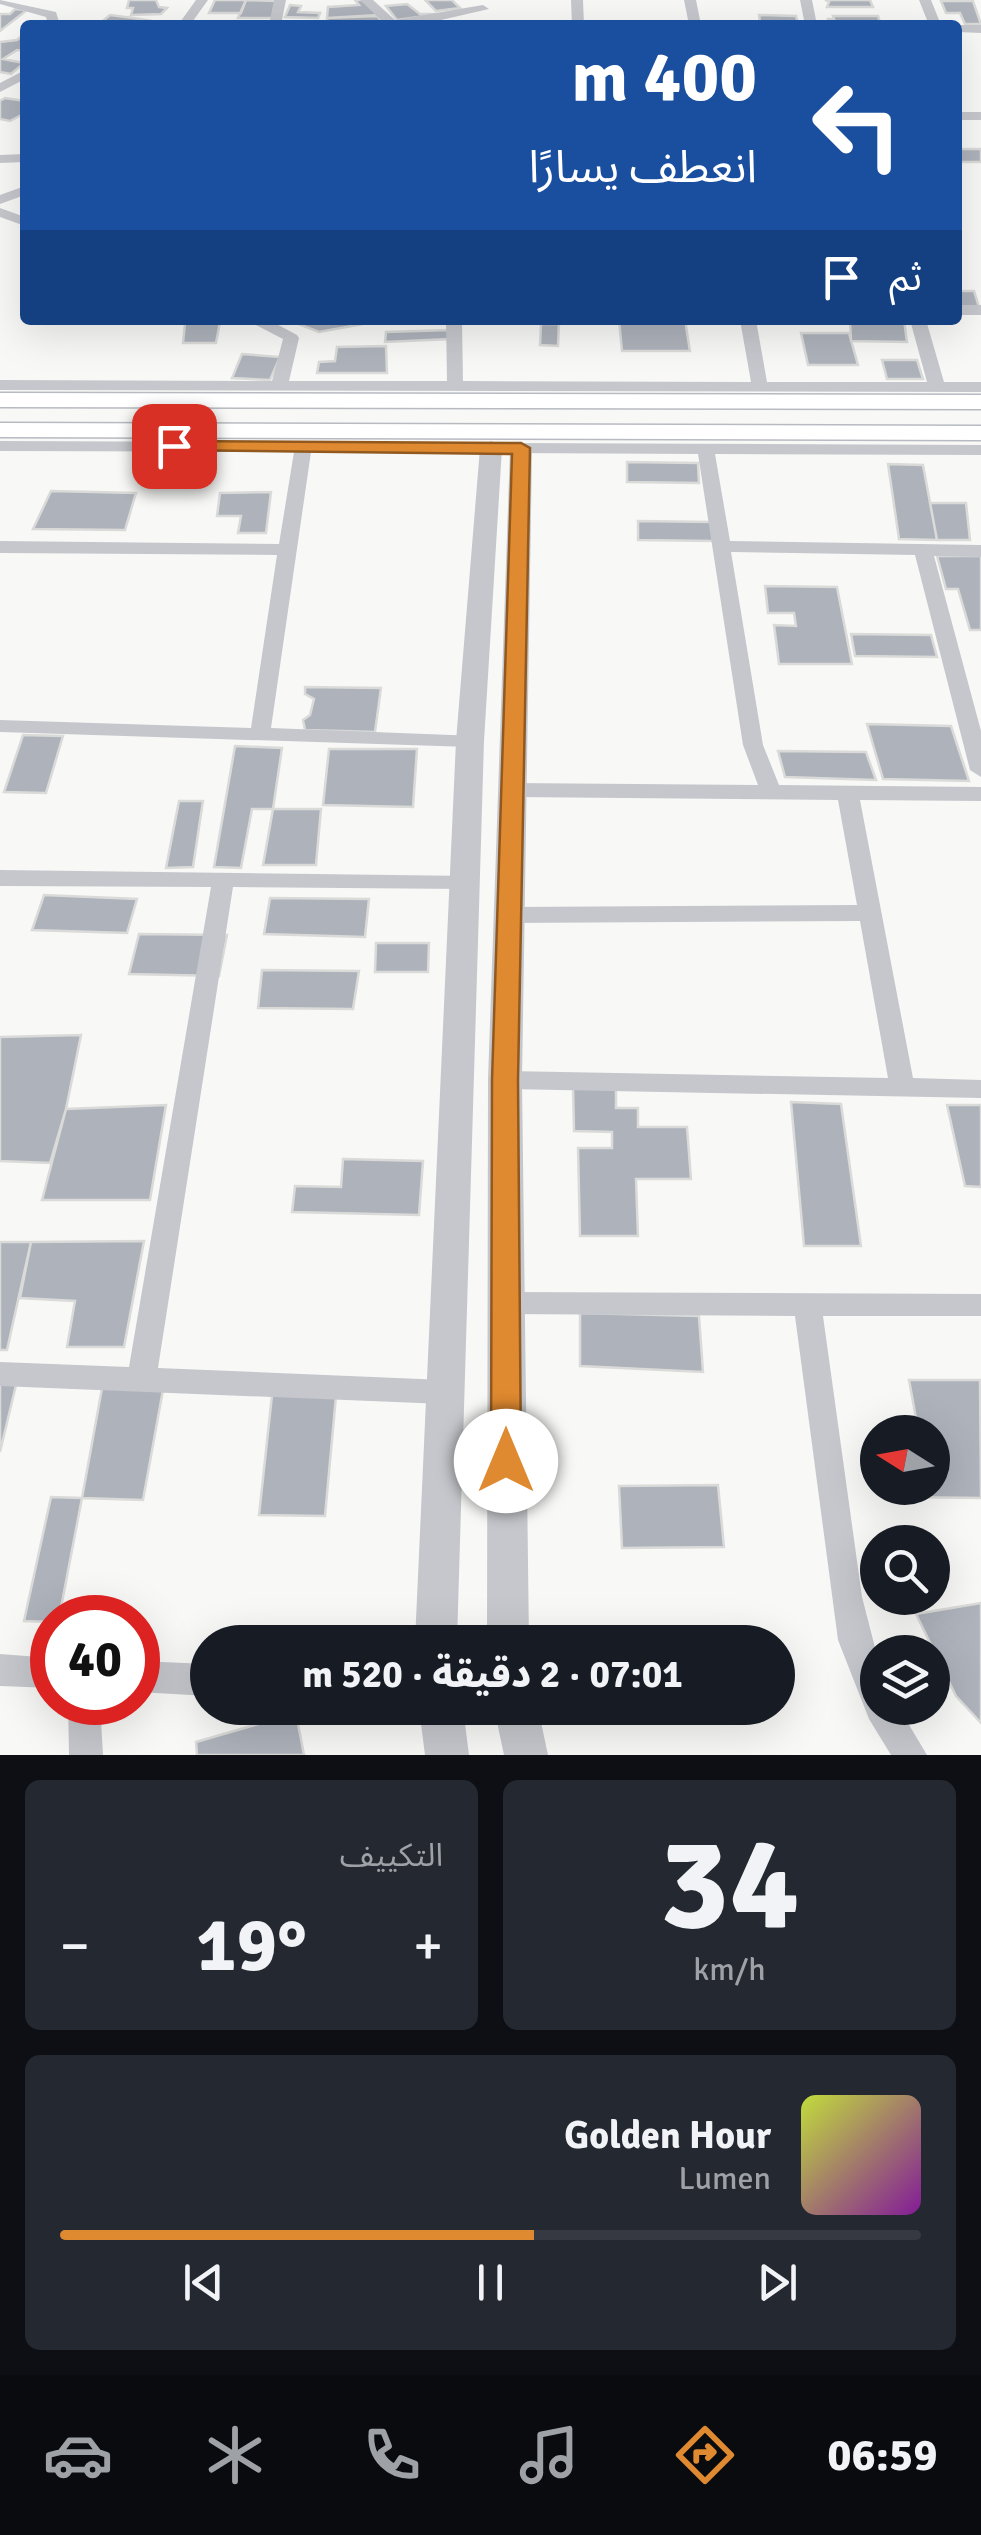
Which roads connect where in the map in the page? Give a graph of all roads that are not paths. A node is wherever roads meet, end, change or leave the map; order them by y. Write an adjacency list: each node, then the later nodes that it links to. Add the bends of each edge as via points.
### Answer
1 (0, 0): 4 (street)
2 (366, 0): 5 (street)
3 (483, 9): 6 (street)
4 (53, 20)
5 (388, 20)
6 (422, 20)
7 (20, 77): 8 (street); 9 (street)
8 (0, 78)
9 (0, 88)
10 (268, 325): 15 (street, via 290,338)
11 (454, 325): 17 (street)
12 (749, 325): 19 (street)
13 (919, 325): 16 (street)
14 (0, 386): 20 (street)
15 (278, 386): 17 (street); 20 (street)
16 (937, 386): 18 (street); 21 (street)
17 (455, 387): 19 (street)
18 (981, 387)
19 (760, 388): 21 (street)
20 (184, 394): 21 (main road); 22 (main road)
21 (860, 395): 23 (main road)
22 (0, 400)
23 (981, 402)
24 (0, 430): 26 (main road)
25 (981, 433): 27 (main road)
26 (176, 439): 27 (main road); 28 (street); 29 (street)
27 (879, 441): 31 (street); 32 (street)
28 (0, 446)
29 (304, 447): 30 (street); 35 (street)
30 (506, 448): 31 (street); 40 (street); 42 (street)
31 (706, 450): 33 (street)
32 (981, 450)
33 (719, 546): 36 (street); 43 (street, via 754,745)
34 (0, 547): 35 (street)
35 (288, 550): 39 (street)
36 (923, 550): 37 (street); 41 (street)
37 (981, 551)
38 (0, 726): 39 (street)
39 (260, 734): 40 (street)
40 (470, 740): 47 (street)
41 (981, 770)
42 (512, 790): 43 (street); 50 (street)
43 (771, 792): 44 (street)
44 (848, 793): 45 (street); 49 (street)
45 (981, 794)
46 (222, 880): 47 (street); 48 (street); 60 (street)
47 (464, 881): 51 (street)
48 (2, 885)
49 (870, 912): 50 (street); 54 (street)
50 (508, 915): 52 (street)
51 (458, 1016): 52 (street); 61 (street)
52 (506, 1016): 53 (street)
53 (505, 1080): 54 (street); 56 (street)
54 (902, 1087): 55 (street)
55 (981, 1089)
56 (506, 1303): 57 (street); 63 (street)
57 (806, 1304): 58 (street); 64 (street)
58 (981, 1305)
59 (0, 1374): 60 (street)
60 (142, 1377): 61 (street)
61 (444, 1392): 62 (street)
62 (437, 1625)
63 (508, 1625)
64 (860, 1655)
65 (0, 1670): 66 (street)
66 (30, 1672)
67 (160, 1679): 68 (street)
68 (190, 1679)
69 (85, 1725): 73 (street)
70 (443, 1725): 74 (street)
71 (520, 1725): 75 (street)
72 (892, 1725): 76 (street)
73 (86, 1755)
74 (447, 1755)
75 (526, 1755)
76 (910, 1755)

